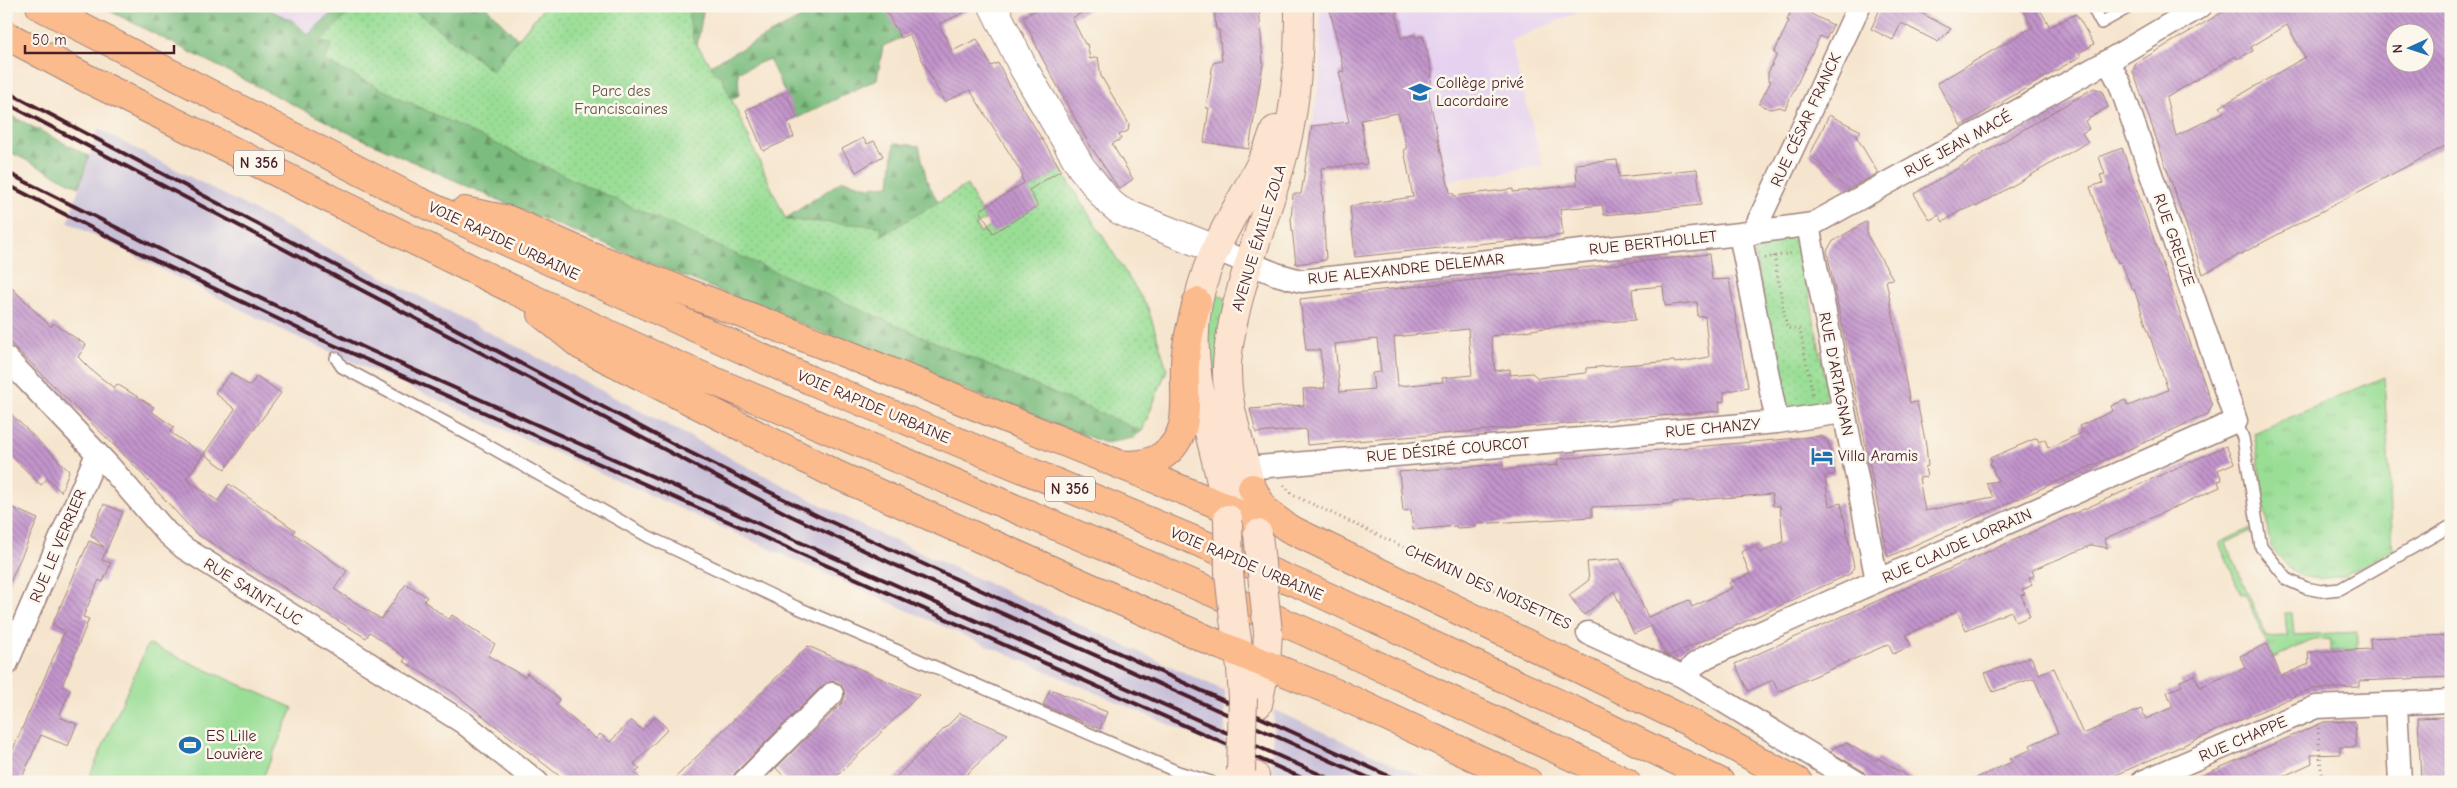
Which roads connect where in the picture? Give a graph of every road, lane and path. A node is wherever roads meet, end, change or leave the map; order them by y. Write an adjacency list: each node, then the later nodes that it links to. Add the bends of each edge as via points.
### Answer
1 (40, 6): 11 (highway, VOIE RAPIDE URBAINE / N 356)
2 (993, 6): 14 (street, via 1024,69 1082,167 1108,201 1132,216)
3 (1280, 6): 14 (main road, AVENUE ÉMILE ZOLA, via 1282,87 1276,128 1260,166)
4 (1299, 6): 19 (main road, AVENUE ÉMILE ZOLA, via 1295,103 1285,149)
5 (1859, 6): 13 (street, RUE CÉSAR FRANCK)
6 (2092, 6): 7 (lane, via 2101,23)
7 (2131, 6)
8 (2201, 6): 10 (street, RUE JEAN MACÉ)
9 (6, 35): 20 (highway, N 356, via 88,79)
10 (2108, 61): 12 (street, RUE JEAN MACÉ, via 1826,219); 27 (street, RUE GREUZE, via 2120,84)
11 (418, 201): 31 (highway, via 509,220 602,260); 54 (highway, VOIE RAPIDE URBAINE / N 356, via 810,380 1311,590 1576,711)
12 (1808, 225): 13 (street, RUE JEAN MACÉ); 15 (street, RUE D'ARTAGNAN)
13 (1746, 234): 16 (street, RUE BERTHOLLET); 18 (street)
14 (1215, 248): 19 (street, RUE ALEXANDRE DELEMAR); 21 (main road, AVENUE ÉMILE ZOLA)
15 (1812, 249): 17 (path); 26 (street, RUE D'ARTAGNAN)
16 (1566, 251): 19 (street, RUE ALEXANDRE DELEMAR, via 1300,281)
17 (1774, 256): 18 (path); 25 (path, via 1787,328 1800,330)
18 (1747, 261): 28 (street)
19 (1250, 263): 32 (main road, AVENUE ÉMILE ZOLA, via 1232,330 1227,371 1230,402)
20 (512, 289): 39 (highway, via 580,345 835,474); 53 (highway, N 356, via 712,381 1304,631)
21 (1197, 302): 24 (main road, AVENUE ÉMILE ZOLA, via 1194,350); 31 (highway, via 1186,350 1184,419 1180,439 1150,462)
22 (6, 358): 30 (street, RUE SAINT-LUC)
23 (336, 358): 51 (lane, via 342,367 649,537 796,607 1178,772)
24 (1199, 389): 32 (main road, AVENUE ÉMILE ZOLA, via 1212,412 1226,450); 34 (main road, AVENUE ÉMILE ZOLA)
25 (1813, 397)
26 (1843, 412): 28 (street, RUE CHANZY); 36 (street, RUE D'ARTAGNAN)
27 (2236, 421): 35 (lane, via 2243,438 2261,547 2288,580 2321,591 2340,589); 36 (street, RUE CLAUDE LORRAIN)
28 (1777, 422): 29 (street, RUE CHANZY)
29 (1650, 434): 32 (street, RUE DÉSIRÉ COURCOT)
30 (97, 454): 41 (street, RUE LE VERRIER); 49 (street, RUE SAINT-LUC, via 184,548 464,723)
31 (1120, 464): 34 (highway)
32 (1249, 478): 34 (highway, via 1260,504)
33 (1293, 495): 38 (path, CHEMIN DES NOISETTES)
34 (1247, 519): 37 (main road, bridge, via 1229,573); 40 (main road, bridge, via 1268,633); 55 (highway, via 1295,531 1691,723)
35 (2451, 526)
36 (1876, 581): 42 (street, RUE CLAUDE LORRAIN, via 1706,656 1694,664)
37 (1240, 618): 39 (main road); 40 (main road)
38 (1588, 633): 42 (street, CHEMIN DES NOISETTES)
39 (1238, 652): 40 (highway); 44 (main road)
40 (1266, 664): 44 (main road); 52 (highway)
41 (6, 665)
42 (1684, 678): 56 (street, CHEMIN DES NOISETTES)
43 (832, 694): 50 (street)
44 (1250, 701): 48 (main road)
45 (2451, 701): 46 (street)
46 (2396, 704): 47 (street); 59 (street)
47 (2316, 707): 57 (street, RUE CHAPPE); 58 (path)
48 (1248, 778)
49 (537, 782)
50 (744, 782)
51 (1211, 782)
52 (1528, 782)
53 (1626, 782)
54 (1720, 782)
55 (1798, 782)
56 (1856, 782)
57 (2142, 782)
58 (2322, 782)
59 (2400, 782)

